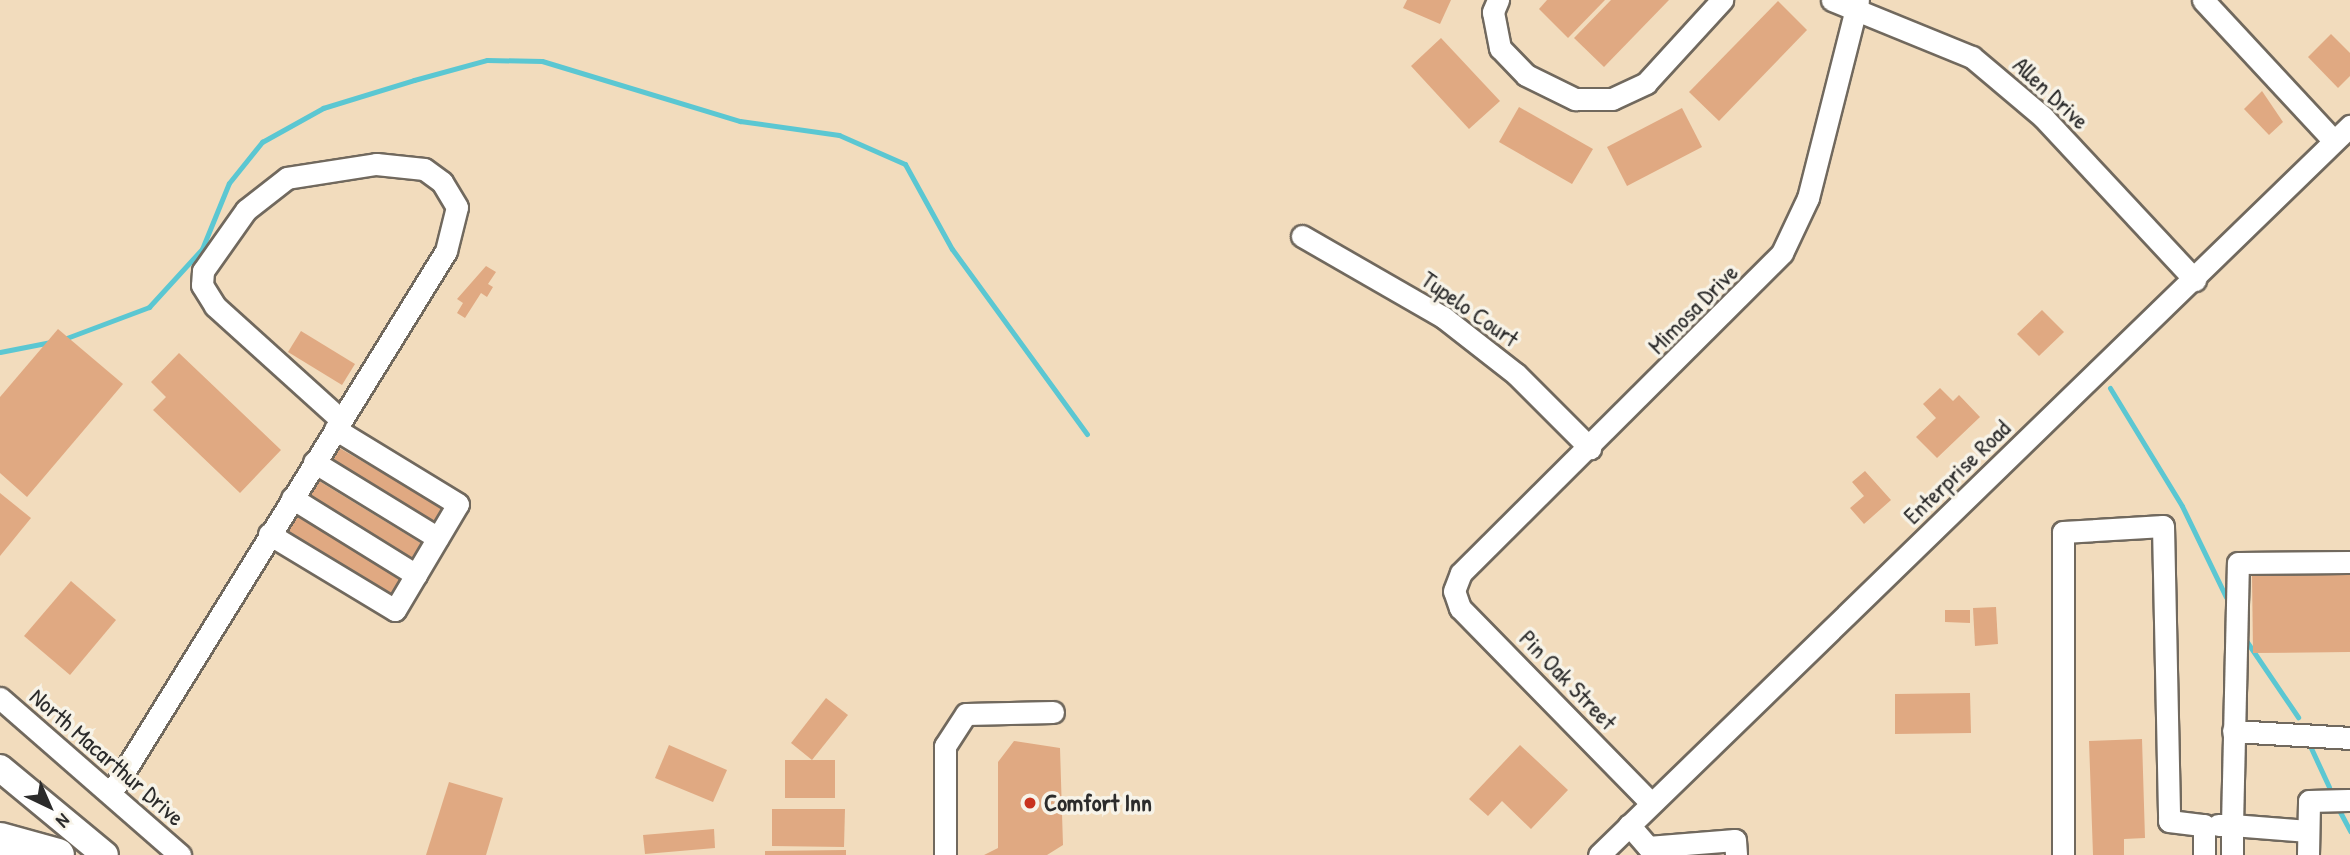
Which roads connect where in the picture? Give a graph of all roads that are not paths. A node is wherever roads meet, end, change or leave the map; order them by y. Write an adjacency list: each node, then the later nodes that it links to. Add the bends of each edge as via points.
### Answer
1 (1498, 0): 2 (street, via 1493,12 1500,48 1526,75 1575,99 1612,99 1646,83)
2 (1721, 0)
3 (2203, 0): 6 (street)
4 (1848, 2): 8 (street, Allen Drive, via 1972,57 2043,117); 10 (street, Mimosa Drive, via 1808,198 1782,253)
5 (2350, 127): 6 (street, Enterprise Road)
6 (2334, 141): 8 (street, Enterprise Road)
7 (1302, 236): 10 (street, Tupelo Court, via 1443,317 1516,374)
8 (2195, 280): 25 (street, Enterprise Road)
9 (338, 424): 9 (street, via 456,231 451,194 424,169 376,164 287,178 246,210 203,271 202,285 215,306); 11 (street); 14 (street, via 458,504)
10 (1590, 448): 17 (street, Mimosa Drive, via 1461,573)
11 (314, 462): 12 (street); 14 (street)
12 (292, 498): 13 (street); 16 (street)
13 (269, 534): 16 (street, via 395,610); 23 (street)
14 (438, 538): 16 (street)
15 (2350, 562): 20 (street, via 2238,563)
16 (416, 575)
17 (1454, 590): 25 (street, Pin Oak Street, via 1460,608)
18 (0, 698): 23 (street, North Macarthur Drive)
19 (1053, 712): 35 (street, via 966,714 945,746)
20 (2233, 731): 21 (street); 28 (street)
21 (2350, 738)
22 (0, 768): 33 (main road)
23 (111, 793): 34 (street, North Macarthur Drive)
24 (2350, 800): 29 (street, via 2309,801)
25 (1651, 803): 26 (street, Enterprise Road)
26 (1629, 825): 31 (street); 36 (street, Enterprise Road)
27 (2204, 825): 28 (street); 38 (street, via 2169,821 2164,526 2063,532); 39 (street)
28 (2232, 825): 29 (street); 40 (street)
29 (2308, 831): 41 (street)
30 (0, 839): 32 (highway)
31 (1647, 851): 37 (street, via 1735,840)
32 (58, 855)
33 (105, 855)
34 (180, 855)
35 (945, 855)
36 (1599, 855)
37 (1736, 855)
38 (2063, 855)
39 (2204, 855)
40 (2232, 855)
41 (2308, 855)

